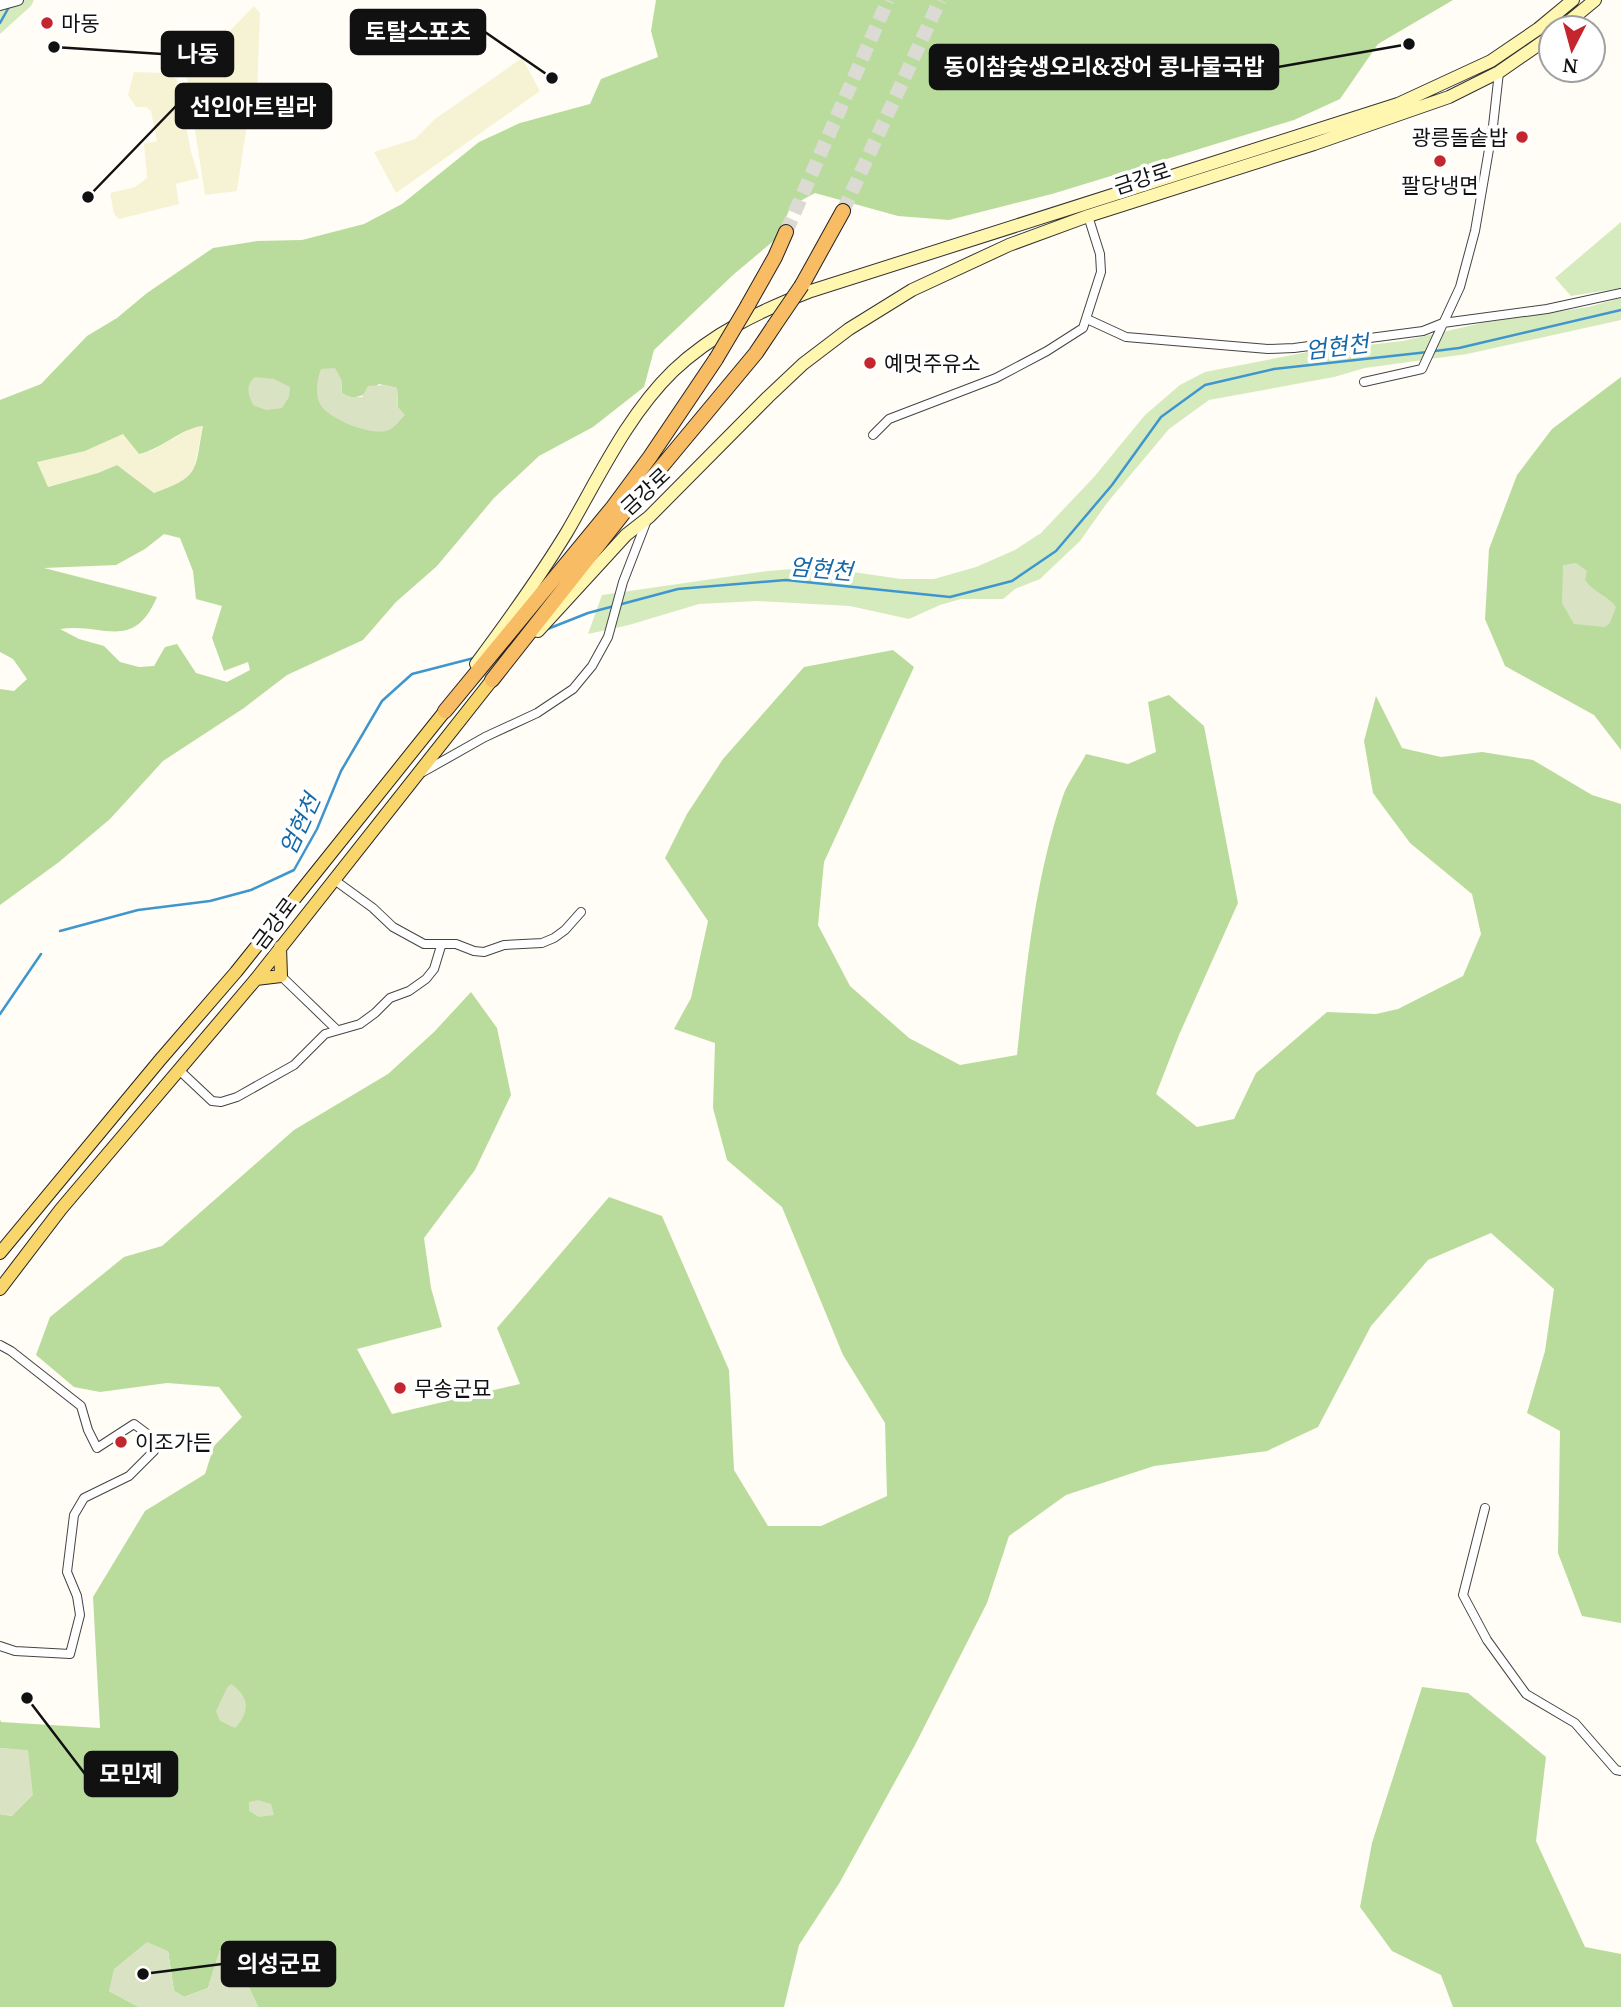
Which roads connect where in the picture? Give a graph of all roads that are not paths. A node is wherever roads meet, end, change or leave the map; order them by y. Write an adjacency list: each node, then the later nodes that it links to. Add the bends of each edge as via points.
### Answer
1 (18, 0): 4 (street)
2 (1573, 0): 18 (main road, 금강로, via 1490,61 1398,104 811,291 731,326 665,380 626,431)
3 (1595, 0): 5 (main road)
4 (0, 5)
5 (1578, 14)
6 (1537, 46): 7 (main road, 금강로)
7 (1499, 72): 9 (main road, 금강로, via 1413,111); 13 (street, via 1475,231 1460,288)
8 (843, 211): 17 (highway, bridge, via 802,285 755,353)
9 (1088, 216): 12 (street, via 1101,254 1101,272); 16 (main road, 금강로, via 930,281 849,329 803,364)
10 (786, 232): 18 (highway, bridge, via 716,359 628,487)
11 (1621, 293): 13 (street)
12 (1087, 319): 13 (street, via 1126,337 1268,349 1423,331); 15 (street, via 1083,328 1047,351 996,378 889,419)
13 (1443, 323): 14 (street, via 1422,369)
14 (1364, 382)
15 (873, 435)
16 (649, 517): 17 (main road, 금강로); 21 (street, via 637,541 608,637 573,689 537,713)
17 (566, 594): 19 (highway)
18 (522, 611): 20 (highway)
19 (492, 680): 21 (main road, 금강로)
20 (450, 703): 25 (main road, 금강로)
21 (414, 777): 22 (main road, 금강로)
22 (333, 879): 24 (street, via 393,927 424,944); 26 (main road, 금강로)
23 (581, 912): 24 (street, via 554,939 542,943 484,952 456,944)
24 (441, 946): 30 (street, via 426,979 390,998 360,1024)
25 (254, 947): 27 (street); 32 (main road, 금강로)
26 (280, 947): 27 (main road, 금강로); 28 (main road)
27 (270, 962): 28 (street); 29 (main road, 금강로)
28 (281, 976): 29 (main road); 30 (street)
29 (256, 979): 31 (main road, 금강로)
30 (337, 1030): 31 (street, via 325,1034 294,1065 221,1102 212,1101)
31 (178, 1069): 33 (main road, 금강로)
32 (0, 1253)
33 (0, 1289)
34 (0, 1345): 36 (street, via 81,1406 97,1448 134,1424 150,1436 154,1451 129,1476 84,1498 74,1515 67,1572 80,1615 69,1654)
35 (1485, 1508): 37 (street, via 1463,1595 1487,1640 1526,1694 1575,1723)
36 (0, 1646)
37 (1621, 1771)

